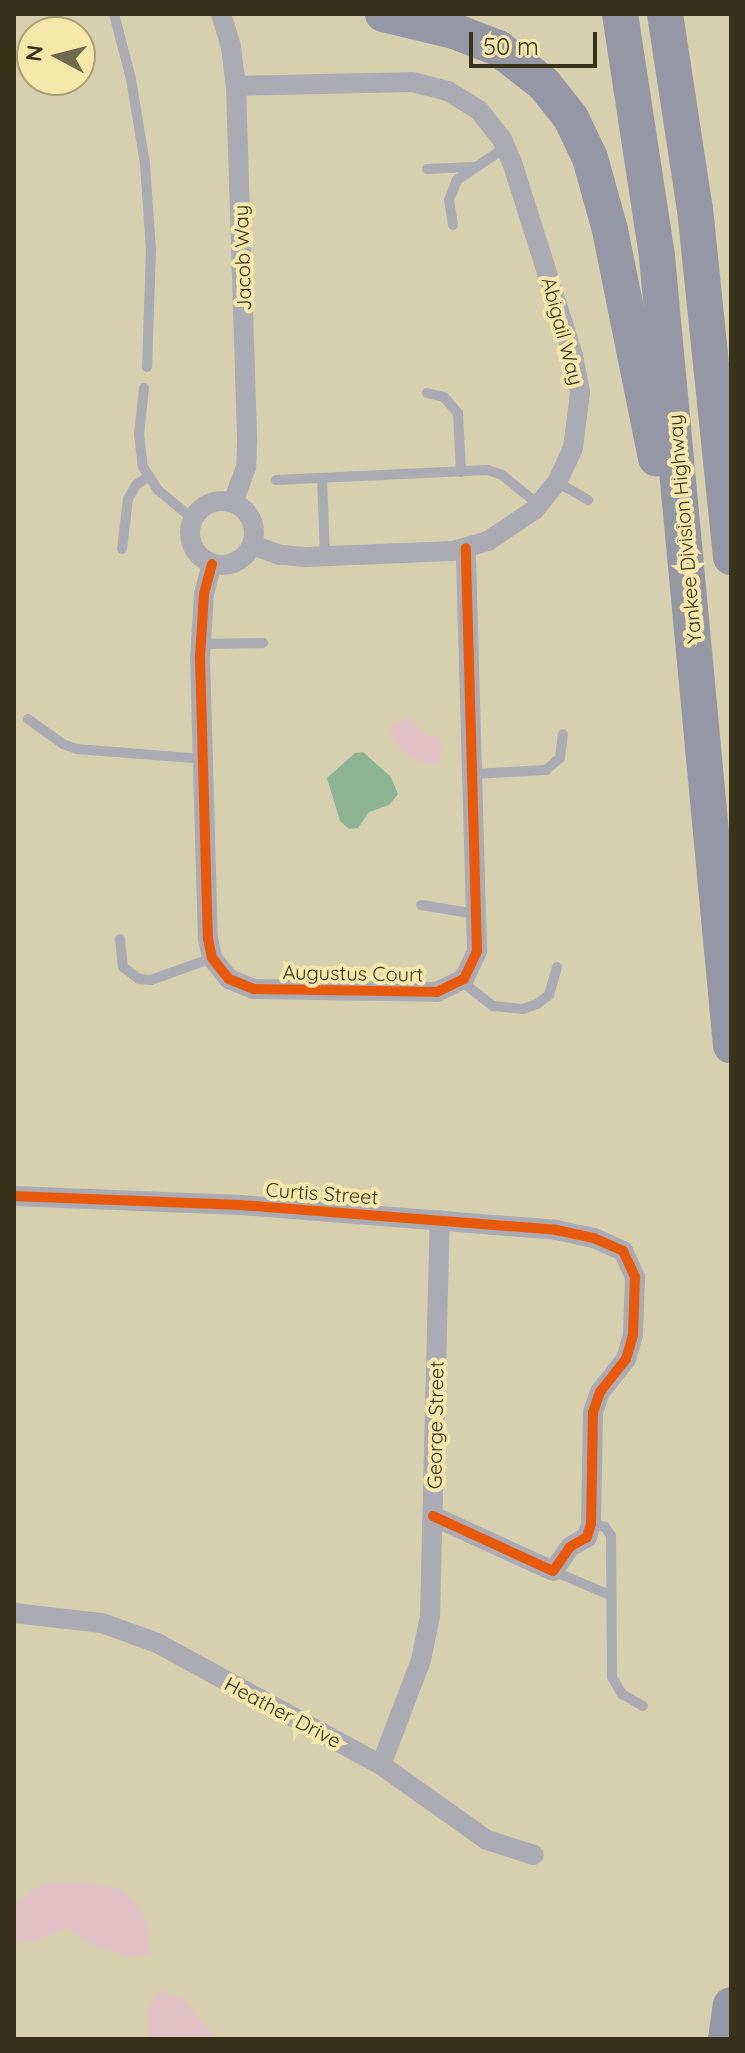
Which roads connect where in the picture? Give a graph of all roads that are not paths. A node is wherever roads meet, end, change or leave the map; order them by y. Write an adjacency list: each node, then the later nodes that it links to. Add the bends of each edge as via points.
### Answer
1 (114, 14): 11 (lane, via 145,164 151,249)
2 (221, 14): 6 (street, Jacob Way)
3 (383, 14): 33 (highway, via 498,48 544,84 580,133 610,230 639,364)
4 (620, 14): 33 (highway, Yankee Division Highway, via 657,257)
5 (665, 14): 27 (highway, via 695,209)
6 (236, 86): 7 (street, Abigail Way, via 424,83 469,103 488,119); 20 (street, Jacob Way, via 247,443 244,474)
7 (506, 147): 8 (lane); 18 (street, Abigail Way, via 578,374 578,430)
8 (472, 167): 9 (lane); 10 (lane, via 450,195)
9 (427, 169)
10 (453, 225)
11 (147, 367)
12 (144, 388): 15 (lane, via 139,448)
13 (427, 393): 14 (lane, via 444,397 458,413)
14 (461, 472): 16 (lane); 21 (lane, via 499,473)
15 (148, 477): 22 (lane); 25 (lane, via 129,495)
16 (322, 478): 17 (lane); 26 (lane)
17 (276, 480)
18 (557, 482): 19 (lane); 21 (street, Abigail Way)
19 (588, 500)
20 (233, 502): 22 (street, via 207,504); 23 (street, via 250,517)
21 (539, 505): 24 (street, Abigail Way, via 504,533)
22 (193, 519): 28 (street, via 192,546)
23 (252, 545): 26 (street, Abigail Way, via 280,555); 28 (street, via 236,562)
24 (466, 548): 26 (street, Abigail Way); 35 (street)
25 (122, 549)
26 (325, 557)
27 (731, 557)
28 (212, 564): 30 (street)
29 (263, 643): 30 (lane)
30 (200, 644): 34 (street)
31 (28, 719): 34 (lane, via 77,749)
32 (563, 734): 35 (lane, via 560,758 546,770)
33 (704, 753): 42 (highway, Yankee Division Highway)
34 (203, 759): 39 (street)
35 (473, 774): 37 (street)
36 (421, 905): 37 (lane)
37 (476, 914): 41 (street, via 476,957)
38 (120, 939): 39 (lane, via 123,967 139,979 151,980)
39 (212, 958): 41 (street, Augustus Court, via 229,979 254,989 431,993)
40 (557, 967): 41 (lane, via 549,995 523,1009 493,1006)
41 (461, 981)
42 (731, 1046)
43 (14, 1196): 44 (street, Curtis Street, via 177,1201)
44 (440, 1220): 45 (street, George Street); 46 (street, Curtis Street, via 573,1233 623,1251 635,1277 633,1335 626,1359 600,1392 593,1412)
45 (433, 1516): 47 (street); 51 (street, George Street, via 425,1647)
46 (591, 1524): 47 (street, via 587,1537 570,1547); 48 (lane, via 605,1527 611,1536)
47 (553, 1571): 48 (lane)
48 (610, 1595): 50 (lane, via 612,1677 622,1694)
49 (14, 1613): 51 (street, Heather Drive, via 94,1621 139,1635)
50 (643, 1706)
51 (381, 1765): 52 (street, Heather Drive, via 487,1840)
52 (534, 1855)
53 (731, 2005): 54 (highway)
54 (726, 2039)

